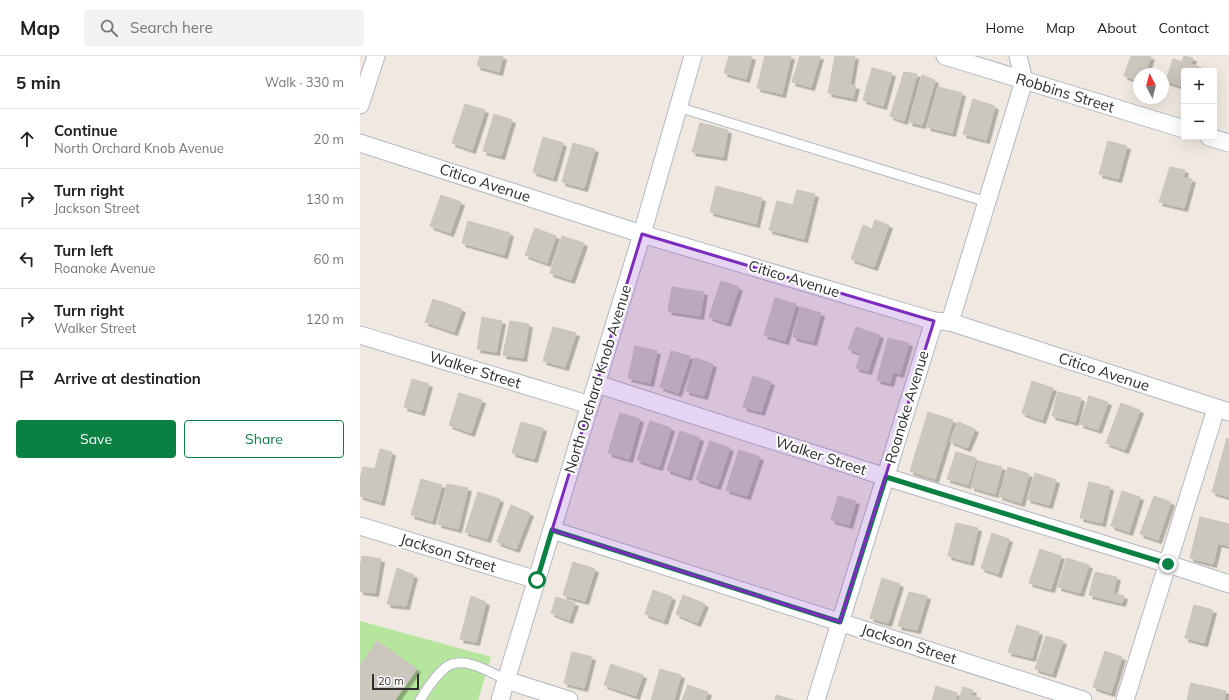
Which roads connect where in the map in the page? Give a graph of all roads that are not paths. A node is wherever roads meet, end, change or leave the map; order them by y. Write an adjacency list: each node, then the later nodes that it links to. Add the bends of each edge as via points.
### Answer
1 (376, 56): 6 (street)
2 (945, 56): 5 (street, Robbins Street)
3 (1018, 56): 5 (street)
4 (691, 57): 7 (street, North Orchard Knob Avenue)
5 (1024, 81): 8 (street, Robbins Street); 12 (street, Roanoke Avenue)
6 (360, 105)
7 (678, 107): 12 (lane); 13 (street, North Orchard Knob Avenue)
8 (1181, 128)
9 (1217, 139): 11 (street)
10 (360, 143): 13 (street, Citico Avenue)
11 (1229, 143)
12 (987, 202): 14 (street, Roanoke Avenue)
13 (642, 234): 14 (street, Citico Avenue); 16 (street, North Orchard Knob Avenue)
14 (942, 322): 18 (street, Citico Avenue); 19 (street, Roanoke Avenue)
15 (360, 336): 17 (street, Walker Street)
16 (596, 384): 17 (street, North Orchard Knob Avenue); 19 (street, Walker Street)
17 (590, 405): 21 (street, North Orchard Knob Avenue)
18 (1223, 411): 22 (street)
19 (886, 477): 22 (street, Walker Street); 25 (street, Roanoke Avenue)
20 (360, 526): 23 (street, Jackson Street)
21 (552, 530): 23 (street, North Orchard Knob Avenue); 25 (street, Jackson Street)
22 (1168, 564): 24 (street, Walker Street); 32 (street)
23 (537, 580): 26 (street, North Orchard Knob Avenue)
24 (1229, 584)
25 (840, 622): 30 (street, Roanoke Avenue); 31 (street, Jackson Street)
26 (506, 680): 27 (lane, via 478,666 459,663 441,671); 28 (street, North Orchard Knob Avenue); 29 (street)
27 (420, 700)
28 (500, 700)
29 (569, 700)
30 (816, 700)
31 (1084, 700)
32 (1125, 700)

